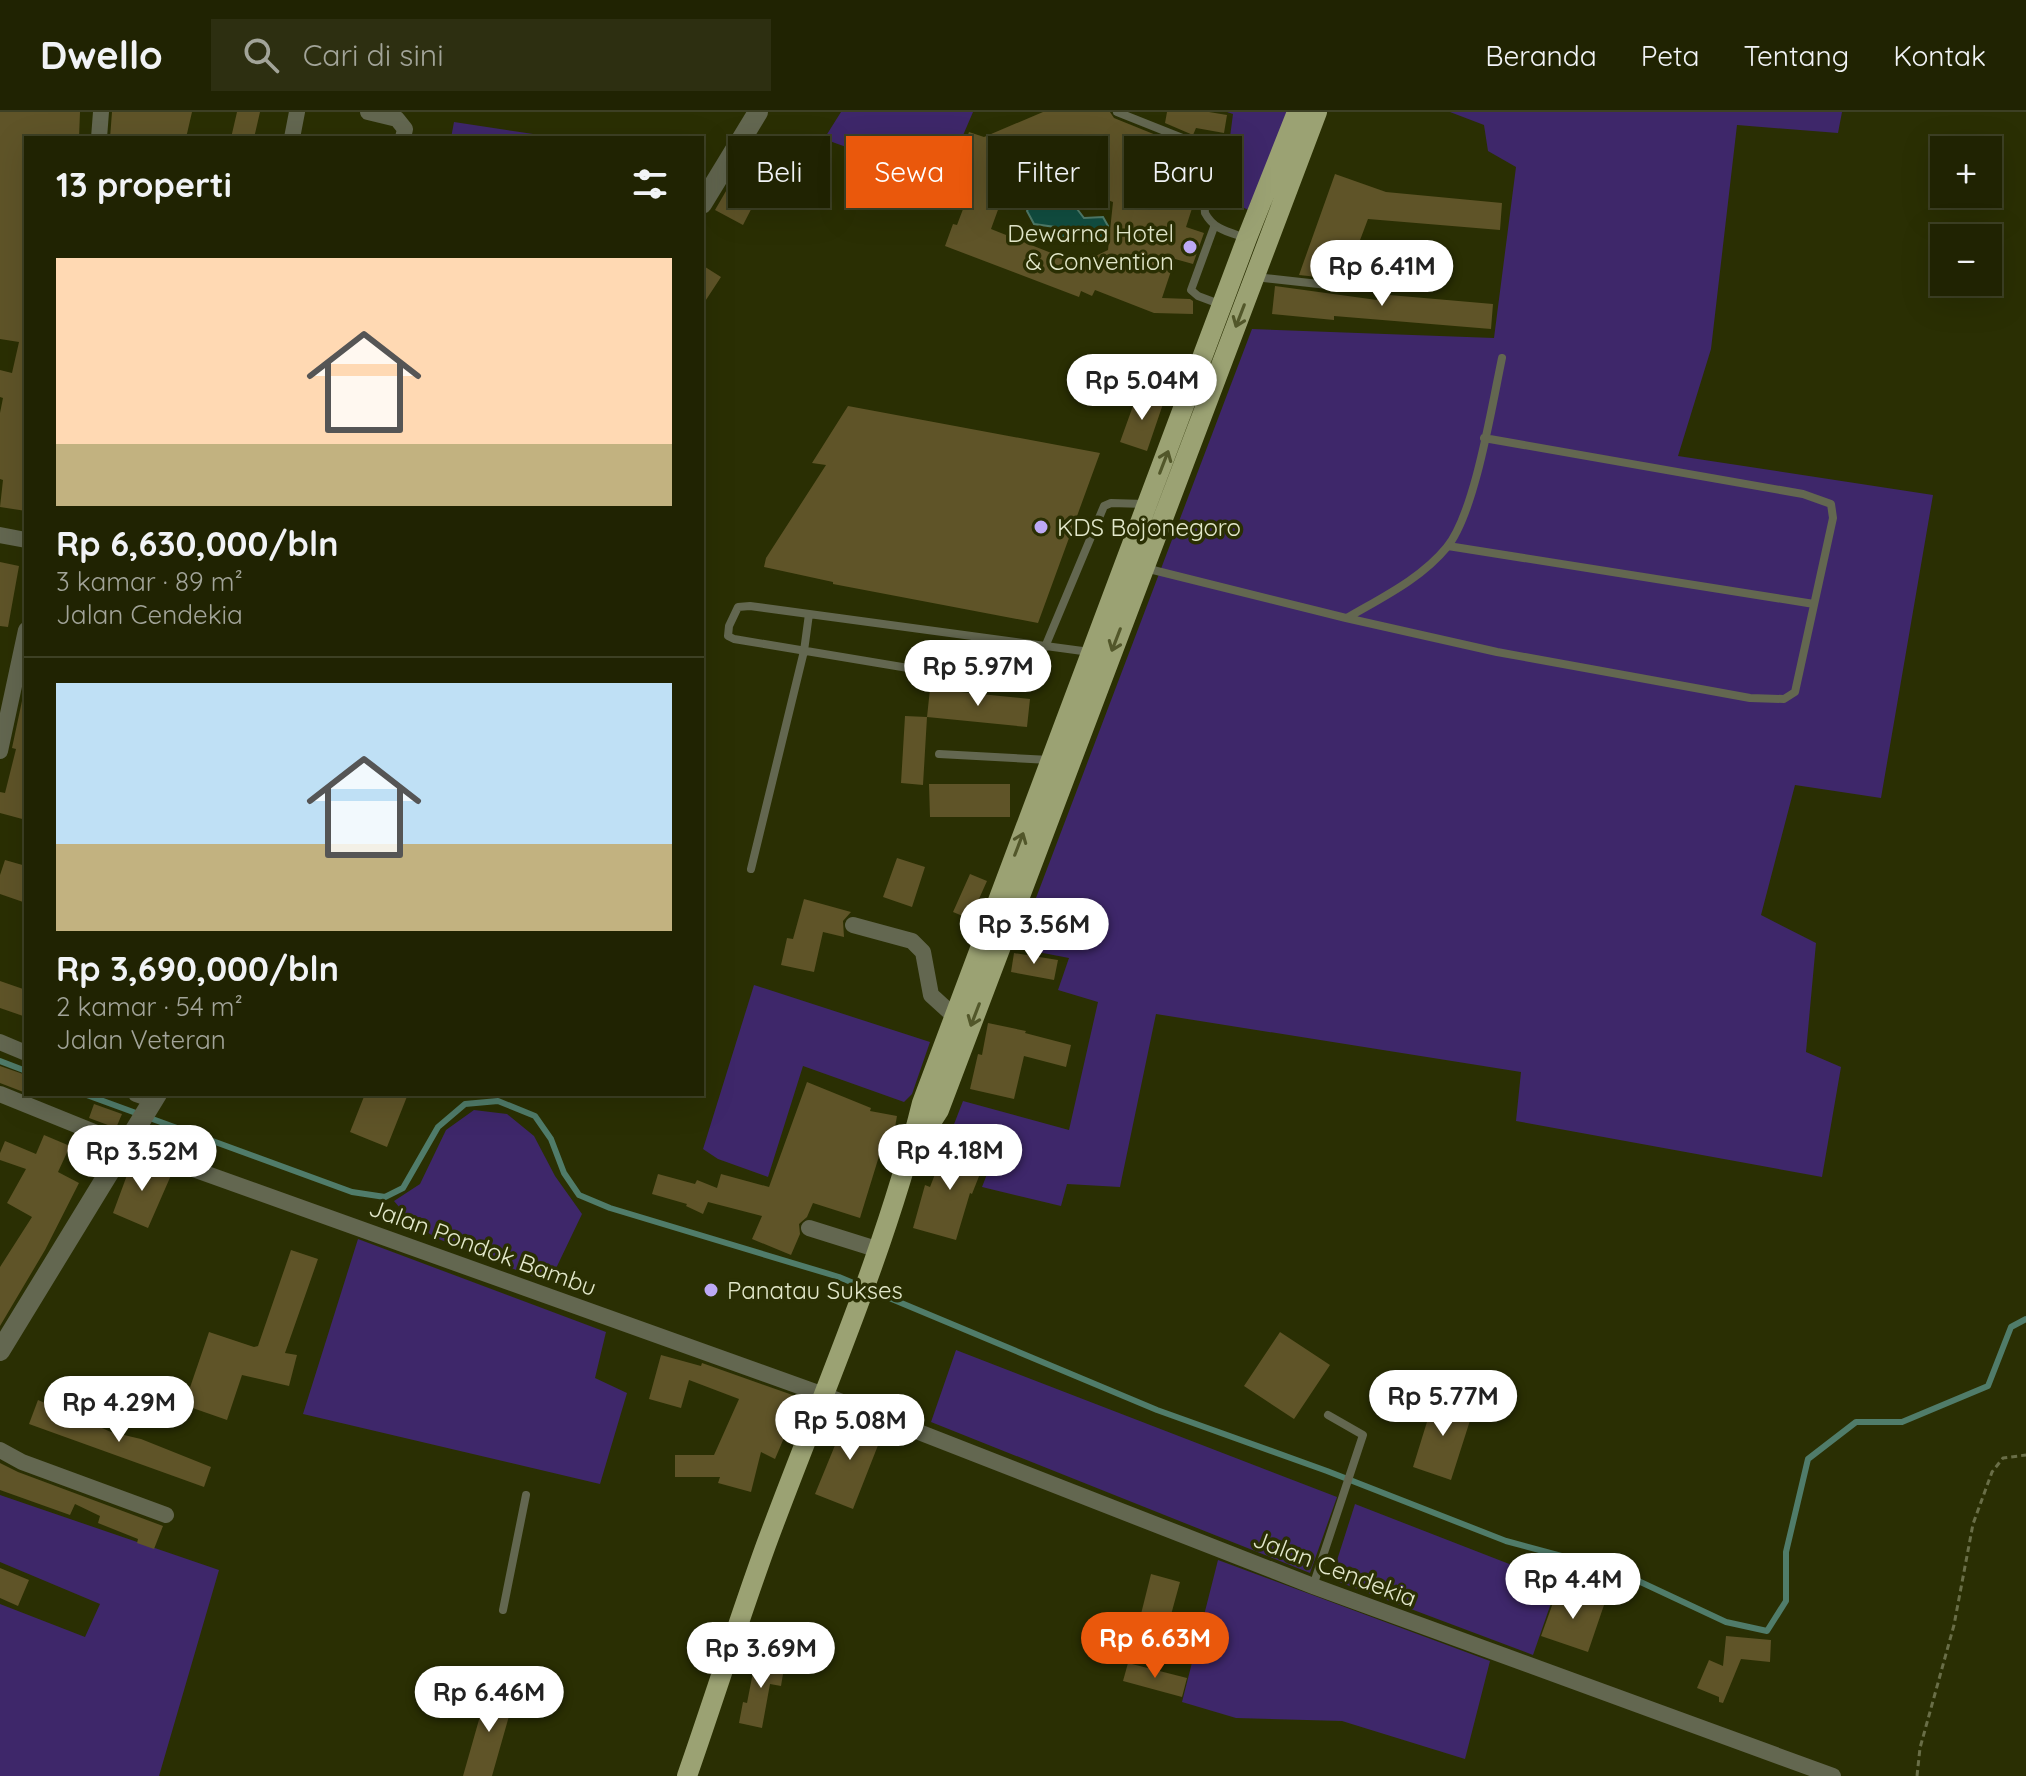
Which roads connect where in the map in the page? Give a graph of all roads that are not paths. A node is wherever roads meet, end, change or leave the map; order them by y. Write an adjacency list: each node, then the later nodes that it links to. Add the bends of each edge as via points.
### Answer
1 (101, 112): 8 (street)
2 (297, 112): 9 (street)
3 (368, 112): 10 (street, via 397,119)
4 (758, 112): 11 (street)
5 (1117, 112): 12 (lane, via 1195,143 1201,155 1205,213)
6 (1297, 112): 13 (main road)
7 (1317, 112): 15 (main road)
8 (99, 136)
9 (292, 136)
10 (403, 136)
11 (704, 201)
12 (1214, 227): 13 (lane); 16 (lane, via 1191,290)
13 (1247, 238): 16 (main road)
14 (1426, 273): 15 (lane, via 1346,287)
15 (1254, 277): 23 (main road, one-way to 23)
16 (1223, 305): 19 (main road, one-way to 16)
17 (1502, 358): 18 (lane)
18 (1484, 438): 22 (lane, via 1464,514); 24 (lane, via 1831,504 1833,518)
19 (1148, 504): 23 (main road); 27 (lane, via 1104,506)
20 (0, 535): 21 (street)
21 (24, 540)
22 (1448, 546): 24 (lane); 26 (lane, via 1412,580)
23 (1135, 564): 26 (lane); 30 (main road); 44 (main road, one-way to 44, via 939,1110)
24 (1814, 604): 26 (lane, via 1795,692 1784,699 1750,698 1497,652)
25 (809, 614): 27 (lane); 29 (lane); 29 (lane, via 738,607 729,626 728,636 734,639)
26 (1346, 618)
27 (1045, 647): 30 (lane)
28 (24, 649): 32 (street)
29 (804, 651): 31 (lane); 36 (lane)
30 (1091, 652): 35 (main road)
31 (920, 670)
32 (21, 678): 33 (street)
33 (0, 751)
34 (939, 754): 35 (lane)
35 (1050, 760): 38 (main road, one-way to 35)
36 (751, 869)
37 (853, 925): 38 (street, via 912,941 923,952 931,995)
38 (954, 1016): 44 (main road)
39 (0, 1042): 40 (street)
40 (24, 1052)
41 (0, 1094): 43 (street, Jalan Pondok Bambu)
42 (150, 1098): 43 (street)
43 (131, 1136): 47 (street); 48 (street, Jalan Pondok Bambu)
44 (909, 1155): 46 (main road)
45 (809, 1228): 46 (street)
46 (875, 1254): 48 (main road)
47 (0, 1351)
48 (824, 1395): 53 (street, Jalan Cendekia); 55 (main road, via 765,1547)
49 (1328, 1415): 53 (lane, via 1363,1435)
50 (0, 1450): 52 (street)
51 (526, 1495): 54 (lane)
52 (166, 1515)
53 (1313, 1586): 56 (street, Jalan Cendekia)
54 (503, 1610)
55 (687, 1776)
56 (1833, 1776)

